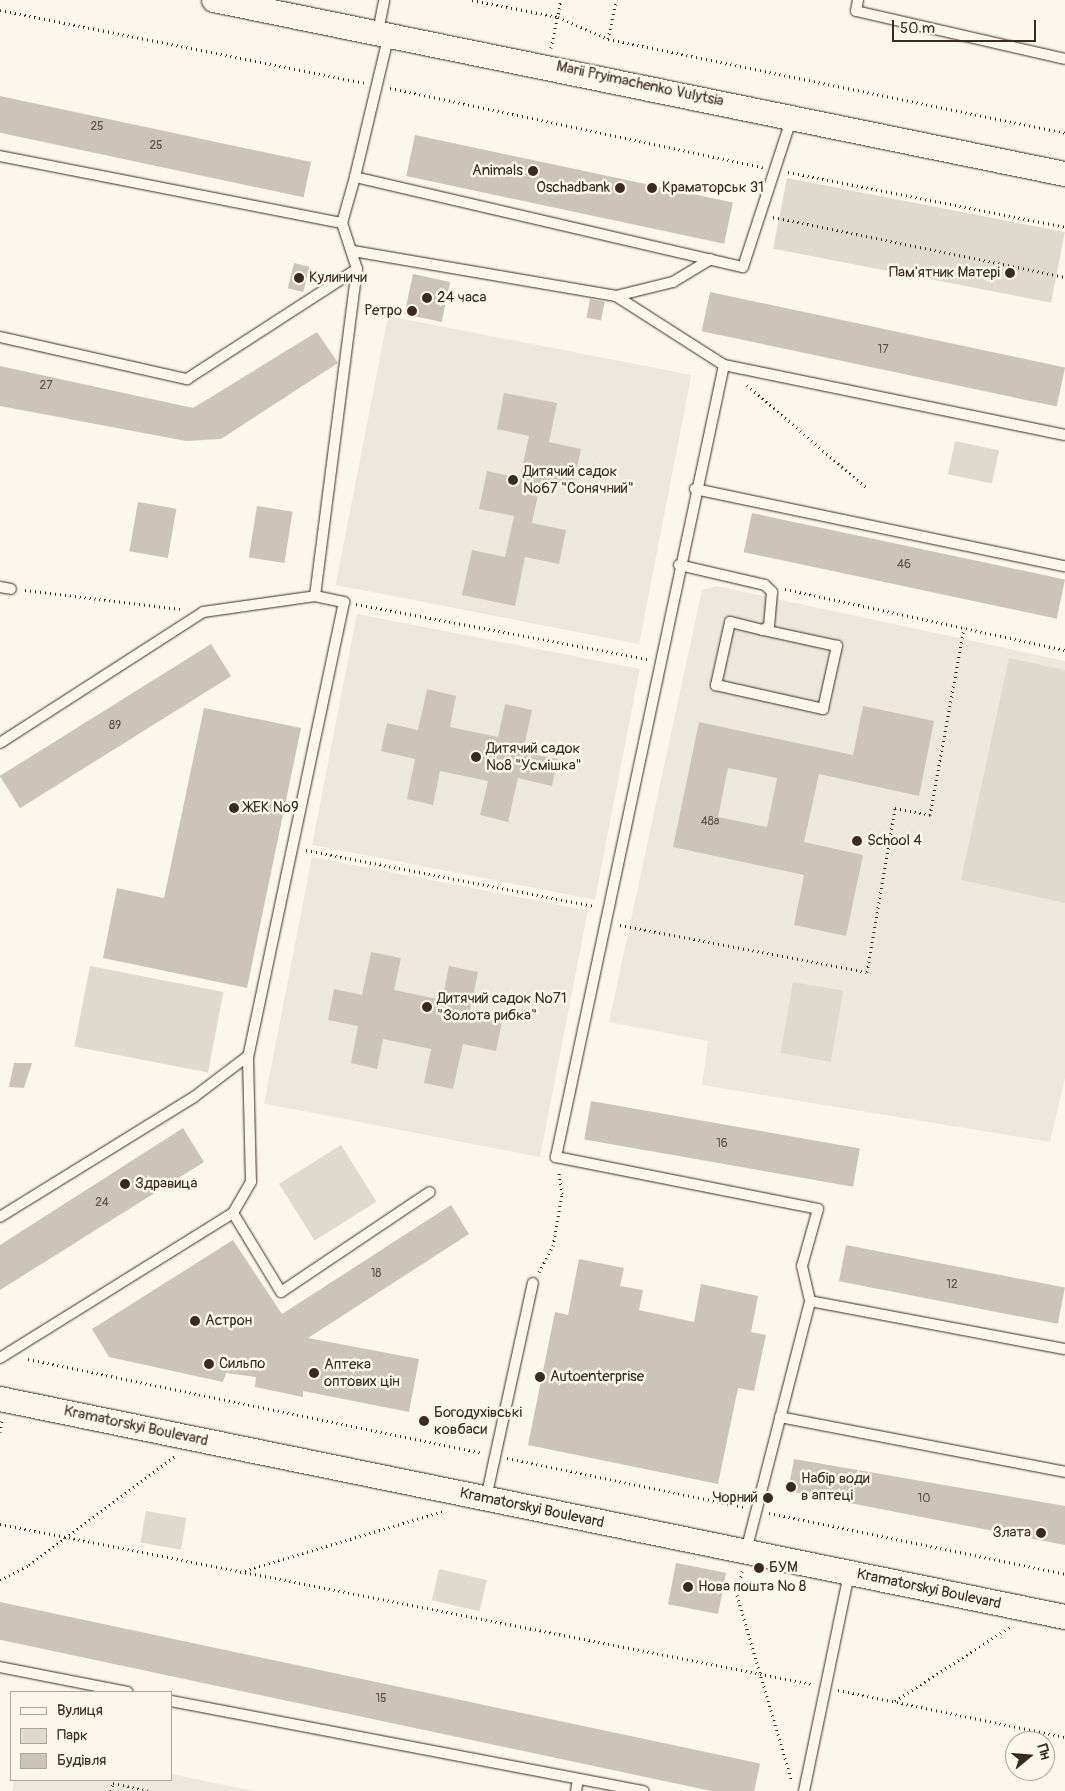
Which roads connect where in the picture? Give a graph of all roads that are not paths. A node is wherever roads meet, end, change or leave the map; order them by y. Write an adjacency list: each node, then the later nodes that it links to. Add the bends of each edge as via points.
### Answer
1 (214, 0): 4 (street, Marii Pryimachenko Vulytsia)
2 (384, 0): 4 (lane)
3 (858, 0): 5 (lane, via 856,11)
4 (384, 33): 6 (street, Marii Pryimachenko Vulytsia); 9 (lane, via 377,85)
5 (1065, 59)
6 (792, 116): 8 (street, Marii Pryimachenko Vulytsia); 12 (lane, via 743,267)
7 (0, 156): 10 (lane)
8 (1065, 174)
9 (355, 177): 10 (lane); 12 (lane)
10 (342, 223): 11 (lane)
11 (353, 251): 13 (lane); 14 (lane)
12 (711, 259): 14 (lane, via 673,282)
13 (357, 269): 15 (lane, via 187,379); 23 (lane)
14 (616, 296): 16 (lane)
15 (0, 337)
16 (724, 365): 17 (lane); 18 (lane)
17 (1065, 435)
18 (695, 489): 19 (lane); 20 (lane)
19 (679, 565): 24 (lane, via 765,585 774,601); 31 (lane, via 556,1157 818,1209 802,1266)
20 (1065, 566)
21 (0, 587): 22 (lane)
22 (11, 589)
23 (314, 596): 25 (lane, via 203,612); 26 (lane, via 344,602)
24 (769, 630): 24 (lane, via 730,622 716,685 823,709 837,646)
25 (0, 743)
26 (248, 1056): 28 (lane, via 251,1182); 29 (lane, via 194,1096)
27 (430, 1192): 28 (lane, via 281,1292)
28 (234, 1213): 33 (lane)
29 (0, 1217)
30 (533, 1283): 37 (lane)
31 (810, 1301): 32 (lane); 35 (lane)
32 (1065, 1349)
33 (2, 1356)
34 (2, 1407): 37 (street, Kramatorskyi Boulevard, via 198,1439)
35 (780, 1417): 36 (lane); 38 (lane, via 753,1509)
36 (1065, 1472)
37 (486, 1498): 38 (street, Kramatorskyi Boulevard)
38 (746, 1551): 39 (street, Kramatorskyi Boulevard)
39 (849, 1573): 40 (street, Kramatorskyi Boulevard); 47 (lane)
40 (1065, 1617)
41 (0, 1667): 42 (lane)
42 (123, 1691)
43 (172, 1701): 44 (lane)
44 (578, 1780): 45 (lane); 46 (lane)
45 (576, 1791)
46 (644, 1791)
47 (804, 1791)

